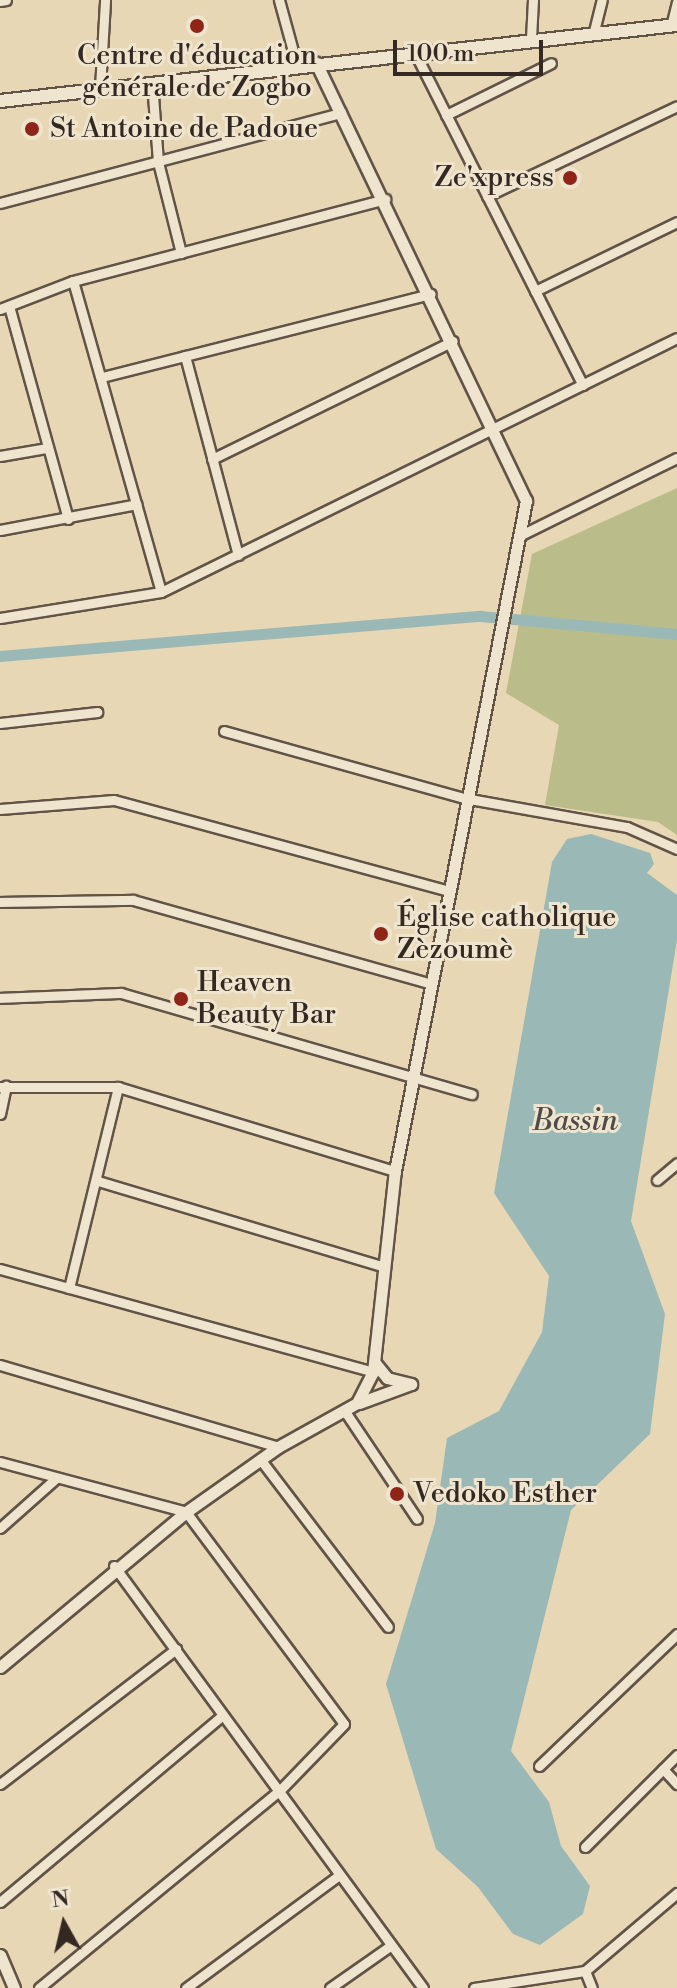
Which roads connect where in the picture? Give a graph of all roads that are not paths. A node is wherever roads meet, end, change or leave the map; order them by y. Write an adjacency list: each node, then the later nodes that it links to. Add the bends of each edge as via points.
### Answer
1 (105, 0): 14 (street)
2 (279, 0): 12 (street)
3 (533, 0): 8 (street)
4 (602, 0): 7 (street)
5 (677, 2): 6 (street)
6 (674, 26): 7 (main road)
7 (594, 31): 8 (main road)
8 (531, 38): 9 (main road)
9 (415, 53): 10 (main road); 18 (street)
10 (316, 63): 12 (main road); 17 (street)
11 (551, 63): 18 (street)
12 (297, 66): 13 (main road)
13 (152, 82): 14 (main road); 19 (street)
14 (100, 88): 15 (main road)
15 (0, 101)
16 (677, 106): 20 (street)
17 (341, 113): 19 (street); 21 (street)
18 (446, 115): 20 (street)
19 (158, 162): 22 (street); 24 (street)
20 (487, 196): 26 (street)
21 (385, 199): 24 (street); 27 (street)
22 (0, 203)
23 (677, 222): 26 (street)
24 (181, 253): 25 (street)
25 (73, 281): 28 (street); 32 (street)
26 (535, 291): 33 (street)
27 (431, 294): 30 (street); 31 (street)
28 (5, 307): 35 (street)
29 (677, 338): 33 (street)
30 (453, 341): 34 (street); 38 (street)
31 (185, 356): 32 (street); 38 (street)
32 (102, 377): 39 (street)
33 (583, 385): 34 (street)
34 (497, 428): 42 (street, via 526,493); 43 (street)
35 (47, 448): 36 (street); 40 (street)
36 (0, 456)
37 (677, 458): 42 (street)
38 (212, 459): 43 (street)
39 (137, 504): 40 (street); 44 (street)
40 (68, 519): 41 (street)
41 (0, 530)
42 (521, 535): 49 (street)
43 (238, 555): 44 (street)
44 (161, 592): 45 (street)
45 (0, 618)
46 (97, 712): 47 (street)
47 (0, 723)
48 (224, 731): 49 (street)
49 (464, 798): 51 (street, via 627,827); 52 (street)
50 (0, 809): 52 (street, via 114,800)
51 (677, 849)
52 (445, 890): 54 (street)
53 (0, 902): 54 (street, via 133,900)
54 (428, 983): 56 (street)
55 (0, 998): 56 (street, via 121,993)
56 (411, 1079): 59 (street); 62 (street)
57 (3, 1086): 58 (street); 60 (street)
58 (118, 1087): 62 (street); 64 (street)
59 (472, 1094)
60 (0, 1114)
61 (677, 1163): 63 (street)
62 (395, 1171): 65 (street)
63 (657, 1180)
64 (98, 1181): 65 (street); 67 (street)
65 (382, 1266): 69 (street)
66 (0, 1269): 67 (street)
67 (69, 1288): 69 (street)
68 (0, 1365): 72 (street)
69 (374, 1367): 70 (street); 70 (street, via 387,1378 411,1384)
70 (357, 1403): 71 (street)
71 (344, 1410): 72 (street); 77 (street)
72 (278, 1447): 73 (street)
73 (260, 1459): 76 (street); 80 (street)
74 (0, 1462): 75 (street)
75 (55, 1479): 76 (street); 78 (street)
76 (186, 1512): 79 (street); 90 (street, via 344,1724)
77 (417, 1519)
78 (0, 1528)
79 (114, 1566): 82 (street); 83 (street)
80 (388, 1627)
81 (677, 1634): 86 (street)
82 (176, 1649): 84 (street); 88 (street)
83 (0, 1667)
84 (219, 1718): 90 (street); 94 (street)
85 (677, 1755): 87 (street)
86 (539, 1766)
87 (663, 1769): 89 (street); 91 (street)
88 (0, 1784)
89 (677, 1784)
90 (280, 1790): 92 (street); 99 (street)
91 (585, 1847)
92 (339, 1875): 95 (street); 100 (street)
93 (677, 1893): 97 (street)
94 (0, 1902)
95 (390, 1946): 101 (street); 102 (street)
96 (0, 1955): 98 (street)
97 (585, 1971): 103 (street); 104 (street)
98 (14, 1988)
99 (39, 1988)
100 (186, 1988)
101 (330, 1988)
102 (423, 1988)
103 (474, 1988)
104 (592, 1988)

